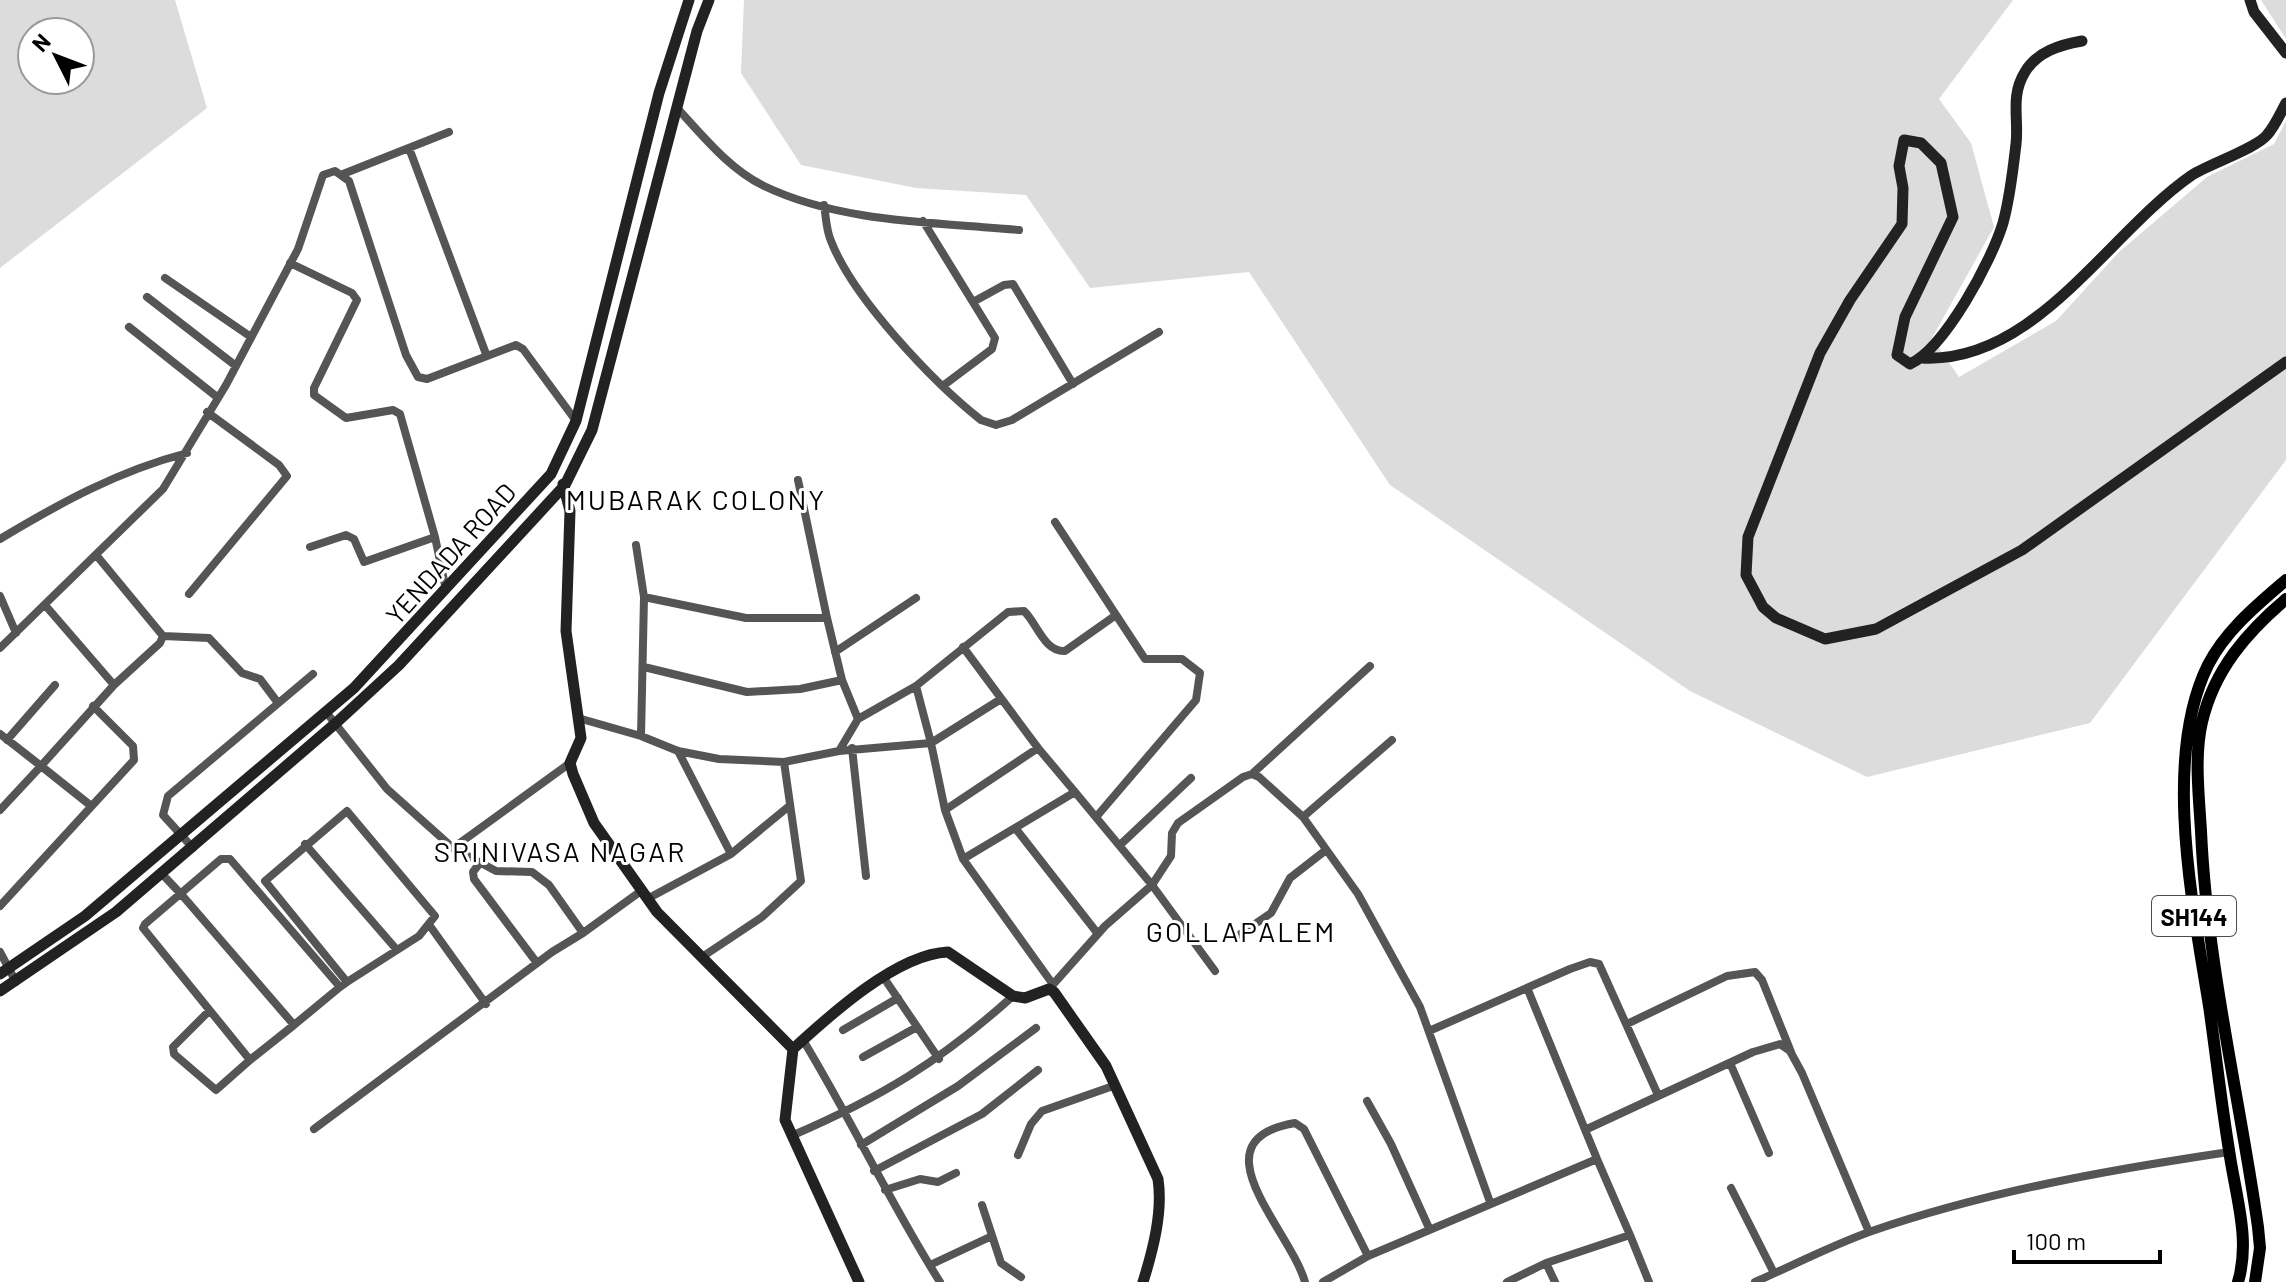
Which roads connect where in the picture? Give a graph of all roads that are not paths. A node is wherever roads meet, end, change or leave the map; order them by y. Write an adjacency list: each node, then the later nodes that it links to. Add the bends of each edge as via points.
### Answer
1 (689, 0): 29 (street, YENDADA ROAD, via 659,93)
2 (709, 0): 7 (street, YENDADA ROAD)
3 (2250, 0): 5 (street)
4 (2082, 41): 22 (street, via 2046,51 2025,70 2016,91 2018,128 2003,221 1953,318)
5 (2286, 53)
6 (2286, 103): 22 (street, via 2266,138 2192,175 2102,253 2045,314 1947,359)
7 (677, 108): 11 (street, via 710,144 763,185); 33 (street, YENDADA ROAD, via 592,430)
8 (449, 132): 9 (street)
9 (409, 148): 10 (street); 21 (street)
10 (343, 174): 14 (street, via 323,175); 21 (street, via 418,377 427,379)
11 (824, 205): 12 (street); 26 (street, via 831,241 861,292)
12 (923, 221): 13 (street); 17 (street)
13 (1019, 230)
14 (290, 263): 20 (street); 35 (street, via 357,300 314,395 346,418 393,410 400,414)
15 (165, 278): 20 (street)
16 (147, 297): 24 (street)
17 (973, 302): 25 (street, via 1013,284); 26 (street, via 995,343)
18 (129, 327): 27 (street)
19 (1159, 332): 25 (street)
20 (251, 337): 24 (street)
21 (486, 354): 29 (street, via 508,345 523,349)
22 (1922, 358): 23 (street, via 1910,364 1897,355 1905,317 1953,217 1941,163 1910,138 1902,145 1899,166 1902,224 1820,353 1748,537 1746,575 1752,589 1776,618 1808,634 1840,638 1876,629 1976,578)
23 (2286, 362)
24 (236, 366): 27 (street)
25 (1073, 384): 26 (street, via 996,425 981,420)
26 (944, 385)
27 (217, 397): 28 (street)
28 (207, 412): 30 (street); 42 (street, via 287,476)
29 (576, 421): 31 (street, YENDADA ROAD)
30 (187, 453): 36 (street, via 109,479); 39 (street, via 163,489)
31 (551, 474): 33 (street); 41 (street, YENDADA ROAD)
32 (798, 480): 49 (street)
33 (565, 485): 66 (street, via 570,511 566,631); 68 (street, YENDADA ROAD, via 399,665)
34 (1055, 522): 48 (street)
35 (435, 537): 38 (street, via 364,562 354,539 346,535); 41 (street)
36 (0, 539)
37 (636, 545): 44 (street)
38 (310, 547)
39 (97, 556): 47 (street); 51 (street)
40 (2286, 580): 147 (main road, SH144, via 2251,610 2209,663 2186,740 2195,924)
41 (446, 590): 65 (street, YENDADA ROAD, via 390,653)
42 (189, 594)
43 (0, 596): 50 (street)
44 (644, 597): 49 (street, via 746,618); 56 (street)
45 (916, 598): 54 (street)
46 (2286, 599): 176 (main road, SH144, via 2227,662 2214,685 2200,741 2203,895 2258,1227)
47 (45, 605): 50 (street); 60 (street)
48 (1116, 615): 52 (street, via 1065,651 1057,651 1017,609); 87 (street, via 1145,659 1182,659 1200,673 1196,700)
49 (827, 618): 54 (street)
50 (16, 633): 53 (street)
51 (163, 636): 60 (street); 63 (street, via 209,638 242,673 260,679)
52 (963, 647): 61 (street); 62 (street)
53 (0, 648)
54 (835, 652): 58 (street)
55 (1370, 666): 80 (street)
56 (644, 667): 58 (street, via 747,692); 69 (street)
57 (313, 674): 63 (street)
58 (842, 680): 67 (street)
59 (55, 685): 70 (street)
60 (114, 685): 64 (street)
61 (916, 686): 67 (street); 72 (street)
62 (1001, 699): 72 (street); 74 (street)
63 (278, 703): 90 (street, via 168,796 163,815)
64 (93, 706): 79 (street); 83 (street, via 136,753)
65 (326, 712): 68 (street); 90 (street, YENDADA ROAD)
66 (578, 718): 69 (street); 78 (street, via 581,738)
67 (858, 719): 76 (street)
68 (336, 723): 93 (street, YENDADA ROAD); 94 (street, via 387,789)
69 (641, 736): 75 (street)
70 (4, 737): 79 (street)
71 (1392, 740): 88 (street)
72 (931, 743): 73 (street); 86 (street)
73 (852, 748): 76 (street); 100 (street)
74 (1038, 748): 82 (street); 86 (street)
75 (678, 751): 77 (street); 96 (street)
76 (839, 751): 77 (street)
77 (784, 762): 84 (street)
78 (570, 763): 94 (street); 103 (street, via 594,823)
79 (41, 766): 83 (street); 85 (street)
80 (1252, 774): 88 (street); 101 (street, via 1178,823 1171,856)
81 (1191, 778): 92 (street)
82 (1075, 792): 87 (street); 89 (street)
83 (90, 805): 104 (street)
84 (788, 807): 96 (street); 111 (street, via 801,881 762,917)
85 (0, 810)
86 (945, 810): 97 (street)
87 (1097, 816): 92 (street)
88 (1303, 817): 95 (street)
89 (1016, 829): 97 (street); 107 (street)
90 (182, 836): 93 (street); 113 (street, YENDADA ROAD, via 85,916)
91 (305, 844): 105 (street, via 347,811 431,909 435,916); 109 (street); 117 (street, via 265,881)
92 (1120, 845): 101 (street)
93 (193, 848): 99 (street, YENDADA ROAD)
94 (453, 848): 98 (street)
95 (1326, 850): 108 (street, via 1290,878 1271,913); 130 (street, via 1358,894)
96 (731, 854): 103 (street)
97 (963, 859): 118 (street)
98 (479, 864): 106 (street, via 496,871 532,872); 112 (street, via 474,879)
99 (162, 874): 102 (street); 116 (street, YENDADA ROAD)
100 (866, 876)
101 (1152, 885): 107 (street); 114 (street)
102 (181, 894): 117 (street, via 221,859 230,859); 124 (street, via 143,928); 126 (street)
103 (644, 895): 106 (street); 111 (street)
104 (0, 906)
105 (430, 926): 109 (street); 123 (street)
106 (583, 933): 112 (street)
107 (1098, 934): 118 (street)
108 (1236, 937)
109 (397, 950): 117 (street)
110 (0, 952): 113 (street)
111 (702, 957): 132 (street)
112 (537, 963): 123 (street)
113 (4, 971): 116 (street)
114 (1215, 971)
115 (884, 978): 121 (street, via 926,956 948,952); 122 (street); 131 (street)
116 (16, 982): 120 (street, YENDADA ROAD)
117 (343, 985): 126 (street)
118 (1051, 986): 121 (street, via 1025,998); 139 (street)
119 (1528, 990): 125 (street, via 1581,965 1599,964); 130 (street); 144 (street)
120 (0, 991)
121 (1013, 996): 135 (street)
122 (898, 998): 127 (street); 129 (street)
123 (486, 1004): 143 (street)
124 (209, 1011): 136 (street); 136 (street, via 173,1047 174,1054 216,1090)
125 (1627, 1024): 133 (street, via 1727,976 1755,972); 140 (street)
126 (294, 1025): 136 (street)
127 (917, 1027): 134 (street); 135 (street)
128 (1036, 1028): 146 (street, via 947,1094)
129 (843, 1030)
130 (1429, 1031): 155 (street)
131 (803, 1040): 132 (street); 142 (street)
132 (793, 1049): 145 (street, via 784,1106)
133 (1793, 1056): 137 (street, via 1780,1044); 158 (street)
134 (863, 1057)
135 (939, 1059): 142 (street)
136 (250, 1060)
137 (1730, 1063): 140 (street); 148 (street)
138 (1038, 1070): 151 (street, via 974,1120)
139 (1116, 1085): 149 (street, via 1042,1111); 168 (street, via 1159,1190 1152,1254)
140 (1658, 1095): 144 (street)
141 (1367, 1101): 157 (street)
142 (846, 1111): 145 (street); 146 (street)
143 (314, 1129)
144 (1587, 1129): 150 (street)
145 (791, 1136): 166 (street)
146 (861, 1145): 151 (street)
147 (2229, 1152): 158 (street, via 2001,1192); 175 (main road, SH144, via 2244,1262)
148 (1769, 1153)
149 (1018, 1155)
150 (1597, 1159): 155 (street); 159 (street)
151 (874, 1171): 154 (street)
152 (956, 1173): 154 (street, via 938,1182 920,1179)
153 (1731, 1188): 164 (street)
154 (885, 1190): 163 (street)
155 (1490, 1202): 157 (street)
156 (982, 1205): 160 (street)
157 (1429, 1228): 161 (street)
158 (1869, 1232): 164 (street)
159 (1630, 1235): 162 (street); 173 (street)
160 (992, 1236): 163 (street); 165 (street, via 1001,1263)
161 (1368, 1256): 169 (street, via 1304,1129 1295,1123 1268,1129 1253,1139 1249,1172); 170 (street)
162 (1546, 1263): 171 (street); 172 (street)
163 (930, 1265): 167 (street)
164 (1774, 1273): 174 (street)
165 (1021, 1277)
166 (859, 1282)
167 (940, 1282)
168 (1143, 1282)
169 (1305, 1282)
170 (1323, 1282)
171 (1507, 1282)
172 (1555, 1282)
173 (1649, 1282)
174 (1755, 1282)
175 (2238, 1282)
176 (2255, 1282)

